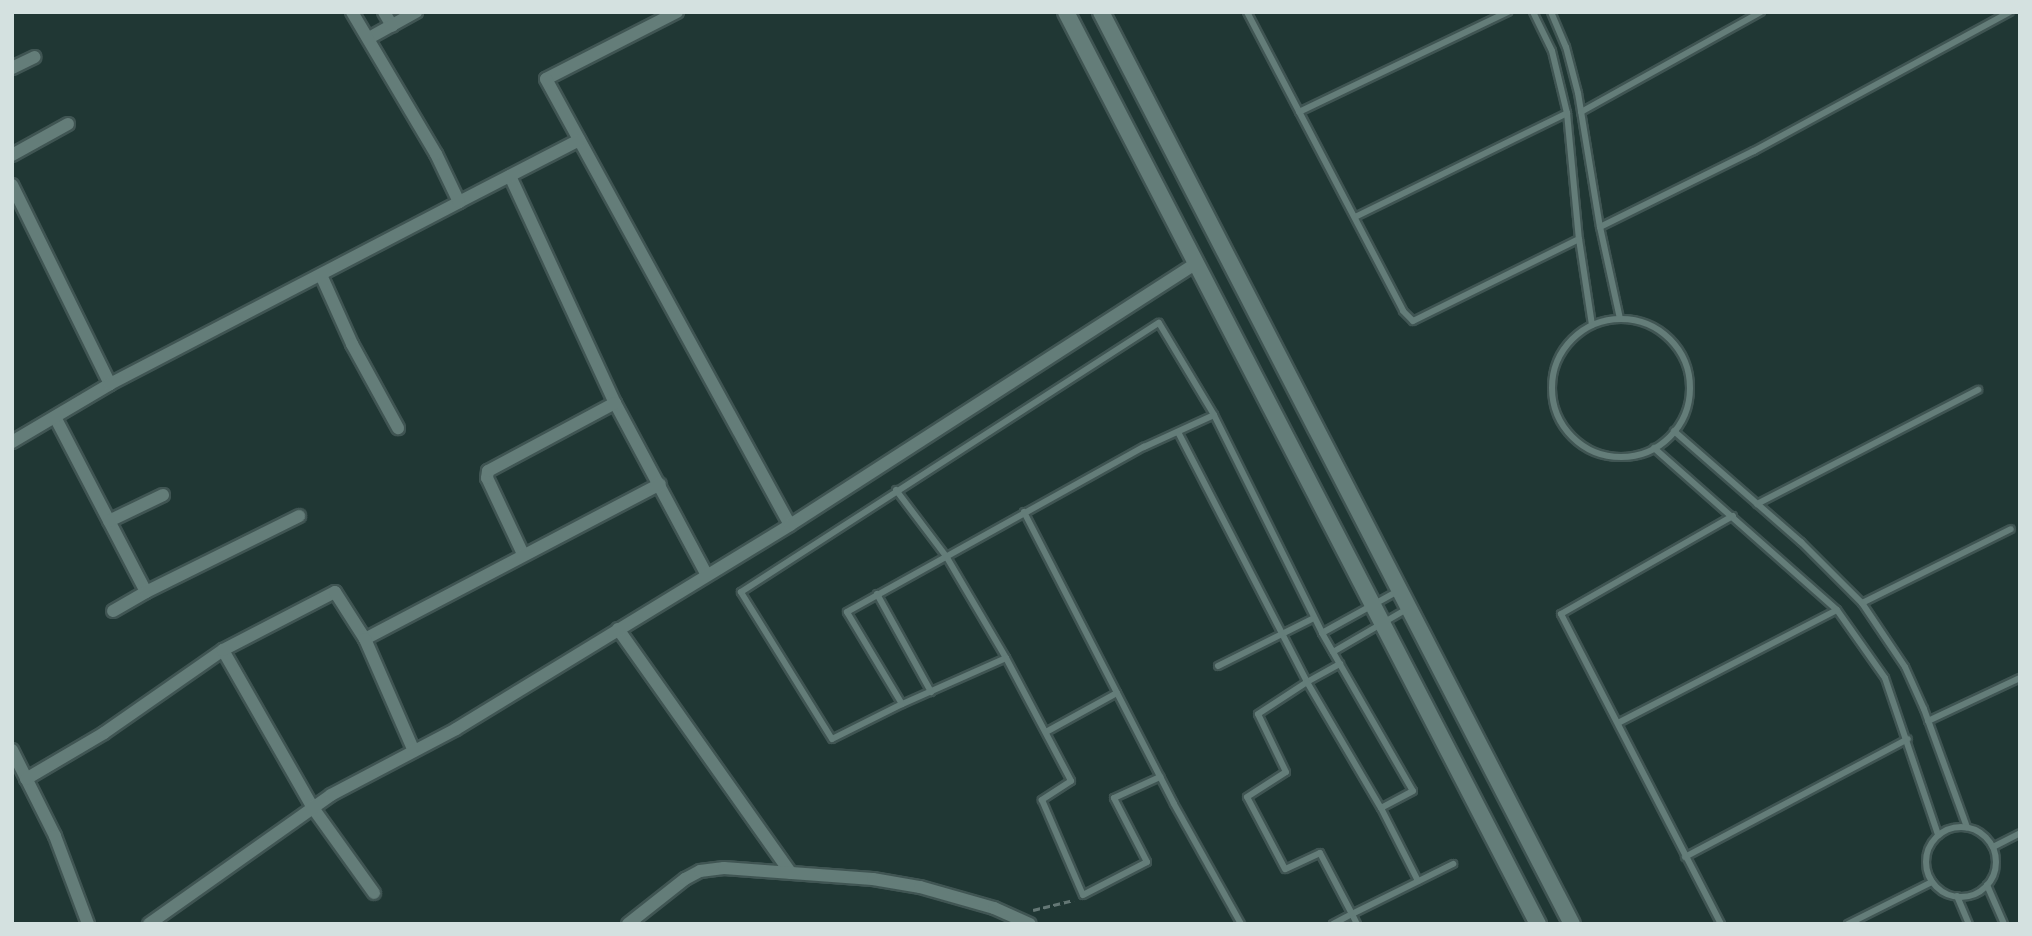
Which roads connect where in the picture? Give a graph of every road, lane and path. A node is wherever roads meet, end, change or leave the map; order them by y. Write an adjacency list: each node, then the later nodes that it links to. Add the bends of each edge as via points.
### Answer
1 (384, 12): 13 (street)
2 (416, 12): 13 (street)
3 (677, 12): 21 (street, via 546,79)
4 (1066, 12): 29 (street)
5 (1101, 12): 56 (street)
6 (1247, 12): 17 (lane)
7 (1508, 12): 17 (lane)
8 (1533, 12): 19 (lane, via 1552,51)
9 (1551, 12): 18 (lane, via 1566,47)
10 (1761, 12): 18 (lane)
11 (2010, 12): 27 (lane, via 1754,151)
12 (354, 13): 14 (street)
13 (392, 26): 14 (street)
14 (369, 38): 25 (street)
15 (35, 57): 16 (street)
16 (12, 68)
17 (1299, 112): 26 (lane)
18 (1581, 112): 27 (lane)
19 (1567, 113): 26 (lane); 28 (lane)
20 (68, 124): 22 (street)
21 (579, 139): 23 (street); 51 (street)
22 (12, 155)
23 (510, 176): 25 (street); 35 (street)
24 (12, 185): 33 (street)
25 (459, 202): 30 (street)
26 (1355, 217): 28 (lane, via 1403,311 1413,321)
27 (1600, 227): 31 (lane)
28 (1579, 239): 32 (lane)
29 (1194, 265): 51 (street); 60 (street)
30 (321, 275): 33 (street); 38 (street)
31 (1620, 319): 32 (lane); 39 (lane, via 1661,331 1686,365 1687,407)
32 (1592, 325): 42 (lane, via 1575,335 1554,368 1552,397 1562,424 1574,439 1610,456 1629,457)
33 (110, 384): 37 (street)
34 (1978, 390): 46 (lane)
35 (615, 403): 43 (street); 53 (street, via 488,471 487,478)
36 (1214, 415): 40 (lane); 44 (lane, via 1159,323); 64 (lane)
37 (55, 416): 41 (street); 50 (street)
38 (398, 428)
39 (1674, 431): 42 (lane); 46 (lane)
40 (1178, 432): 47 (lane); 68 (lane)
41 (12, 442)
42 (1654, 448): 49 (lane)
43 (660, 484): 53 (street); 55 (street)
44 (896, 490): 54 (lane); 79 (lane, via 741,592 832,739)
45 (163, 495): 50 (street)
46 (1757, 504): 59 (lane)
47 (1024, 512): 54 (lane); 78 (lane)
48 (299, 516): 57 (street)
49 (1733, 516): 62 (lane); 81 (lane, via 1561,614)
50 (109, 521): 57 (street)
51 (790, 525): 55 (street)
52 (2011, 529): 59 (lane)
53 (523, 554): 69 (street)
54 (946, 556): 58 (lane); 72 (lane)
55 (708, 575): 66 (street)
56 (1398, 591): 60 (lane); 61 (street)
57 (146, 592): 63 (street)
58 (877, 594): 77 (lane); 79 (lane, via 847,612)
59 (1862, 603): 80 (lane, via 1905,667)
60 (1371, 606): 65 (street); 67 (lane)
61 (1407, 608): 65 (lane); 113 (street)
62 (1837, 610): 81 (lane); 83 (lane, via 1885,678)
63 (113, 611)
64 (1314, 618): 67 (lane); 68 (lane)
65 (1380, 624): 71 (lane); 112 (street)
66 (618, 629): 85 (street); 96 (street)
67 (1322, 633): 71 (lane)
68 (1281, 635): 74 (lane); 76 (lane)
69 (365, 639): 70 (street, via 335,592); 85 (street)
70 (223, 650): 87 (street, via 104,733); 88 (street)
71 (1333, 652): 73 (lane)
72 (1006, 658): 77 (lane); 82 (lane)
73 (1340, 664): 76 (lane); 89 (lane, via 1413,790)
74 (1218, 666)
75 (2020, 678): 80 (lane)
76 (1307, 682): 89 (lane); 103 (lane, via 1258,714 1286,772 1247,797 1285,869 1320,853)
77 (931, 692): 79 (lane)
78 (1117, 693): 82 (lane); 86 (lane)
79 (902, 705)
80 (1928, 721): 90 (lane)
81 (1618, 723): 94 (lane)
82 (1045, 732): 101 (lane, via 1071,781 1042,800)
83 (1908, 739): 92 (lane); 94 (lane)
84 (12, 750): 87 (street)
85 (414, 751): 88 (street)
86 (1160, 777): 101 (lane, via 1114,798 1147,862); 109 (lane)
87 (26, 779): 105 (street, via 55,836)
88 (313, 808): 100 (street); 106 (street)
89 (1381, 808): 97 (lane)
90 (1967, 827): 92 (lane); 93 (lane, via 1978,831)
91 (2020, 833): 93 (lane)
92 (1938, 835): 98 (lane, via 1926,859)
93 (1993, 847): 99 (lane, via 1995,870)
94 (1685, 857): 114 (lane)
95 (1453, 864): 97 (lane)
96 (791, 873): 104 (street, via 920,887); 107 (street, via 724,868 700,871)
97 (1418, 881): 103 (lane)
98 (1932, 882): 102 (lane); 115 (lane)
99 (1987, 885): 102 (lane, via 1974,895); 117 (lane)
100 (374, 893)
101 (1083, 895): 104 (path)
102 (1957, 896): 116 (lane)
103 (1352, 914): 110 (lane); 111 (lane)
104 (1010, 915): 108 (street)
105 (88, 924)
106 (149, 924)
107 (628, 924)
108 (1030, 924)
109 (1241, 924)
110 (1333, 924)
111 (1357, 924)
112 (1538, 924)
113 (1572, 924)
114 (1721, 924)
115 (1847, 924)
116 (1969, 924)
117 (2004, 924)

